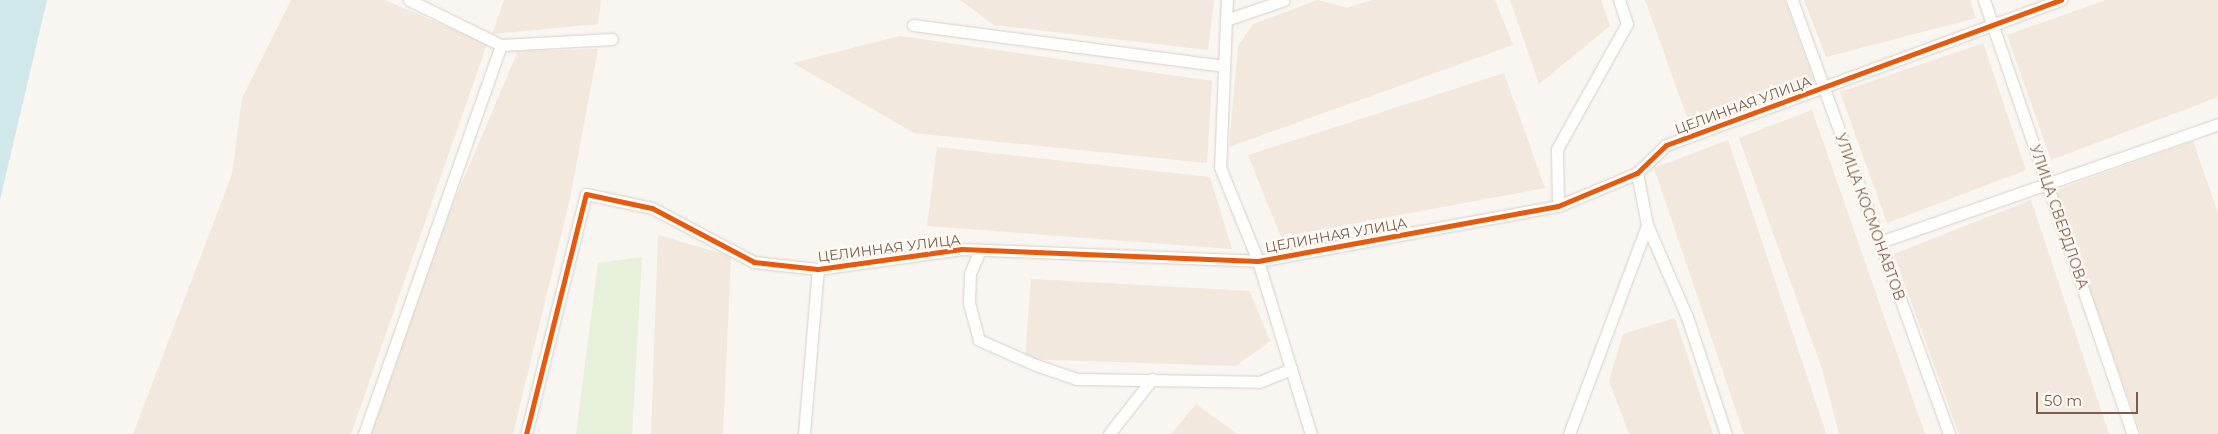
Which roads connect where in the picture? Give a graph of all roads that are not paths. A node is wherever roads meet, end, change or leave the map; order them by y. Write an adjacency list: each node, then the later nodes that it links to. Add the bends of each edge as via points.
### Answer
1 (408, 0): 12 (street)
2 (1226, 0): 8 (street)
3 (1284, 0): 8 (street)
4 (1619, 0): 18 (street, via 1627,24 1557,148)
5 (1792, 0): 14 (street, УЛИЦА КОСМОНАВТОВ)
6 (1984, 0): 9 (street, УЛИЦА СВЕРДЛОВА)
7 (2061, 0): 9 (street, ЦЕЛИННАЯ УЛИЦА)
8 (1226, 20): 13 (street)
9 (1992, 24): 14 (street, ЦЕЛИННАЯ УЛИЦА); 17 (street, УЛИЦА СВЕРДЛОВА)
10 (913, 25): 13 (street)
11 (612, 39): 12 (street)
12 (501, 45): 26 (street)
13 (1224, 66): 22 (street, via 1220,167)
14 (1823, 88): 16 (street, ЦЕЛИННАЯ УЛИЦА, via 1666,145); 20 (street, УЛИЦА КОСМОНАВТОВ)
15 (2217, 127): 17 (street)
16 (1637, 173): 18 (street, ЦЕЛИННАЯ УЛИЦА); 19 (street)
17 (2048, 185): 20 (street); 34 (street, УЛИЦА СВЕРДЛОВА)
18 (1558, 206): 22 (street, ЦЕЛИННАЯ УЛИЦА)
19 (1647, 225): 31 (street); 32 (street, via 1687,317)
20 (1880, 242): 33 (street, УЛИЦА КОСМОНАВТОВ)
21 (980, 250): 22 (street, ЦЕЛИННАЯ УЛИЦА); 23 (street, ЦЕЛИННАЯ УЛИЦА); 25 (street, via 970,274 969,303 979,340 1077,379)
22 (1258, 261): 24 (street)
23 (818, 269): 27 (street, ЦЕЛИННАЯ УЛИЦА, via 754,262 652,208 586,194); 28 (street)
24 (1291, 369): 25 (street, via 1259,382); 30 (street)
25 (1152, 379): 29 (street)
26 (364, 434)
27 (526, 434)
28 (804, 434)
29 (1109, 434)
30 (1312, 434)
31 (1569, 434)
32 (1726, 434)
33 (1949, 434)
34 (2133, 434)

